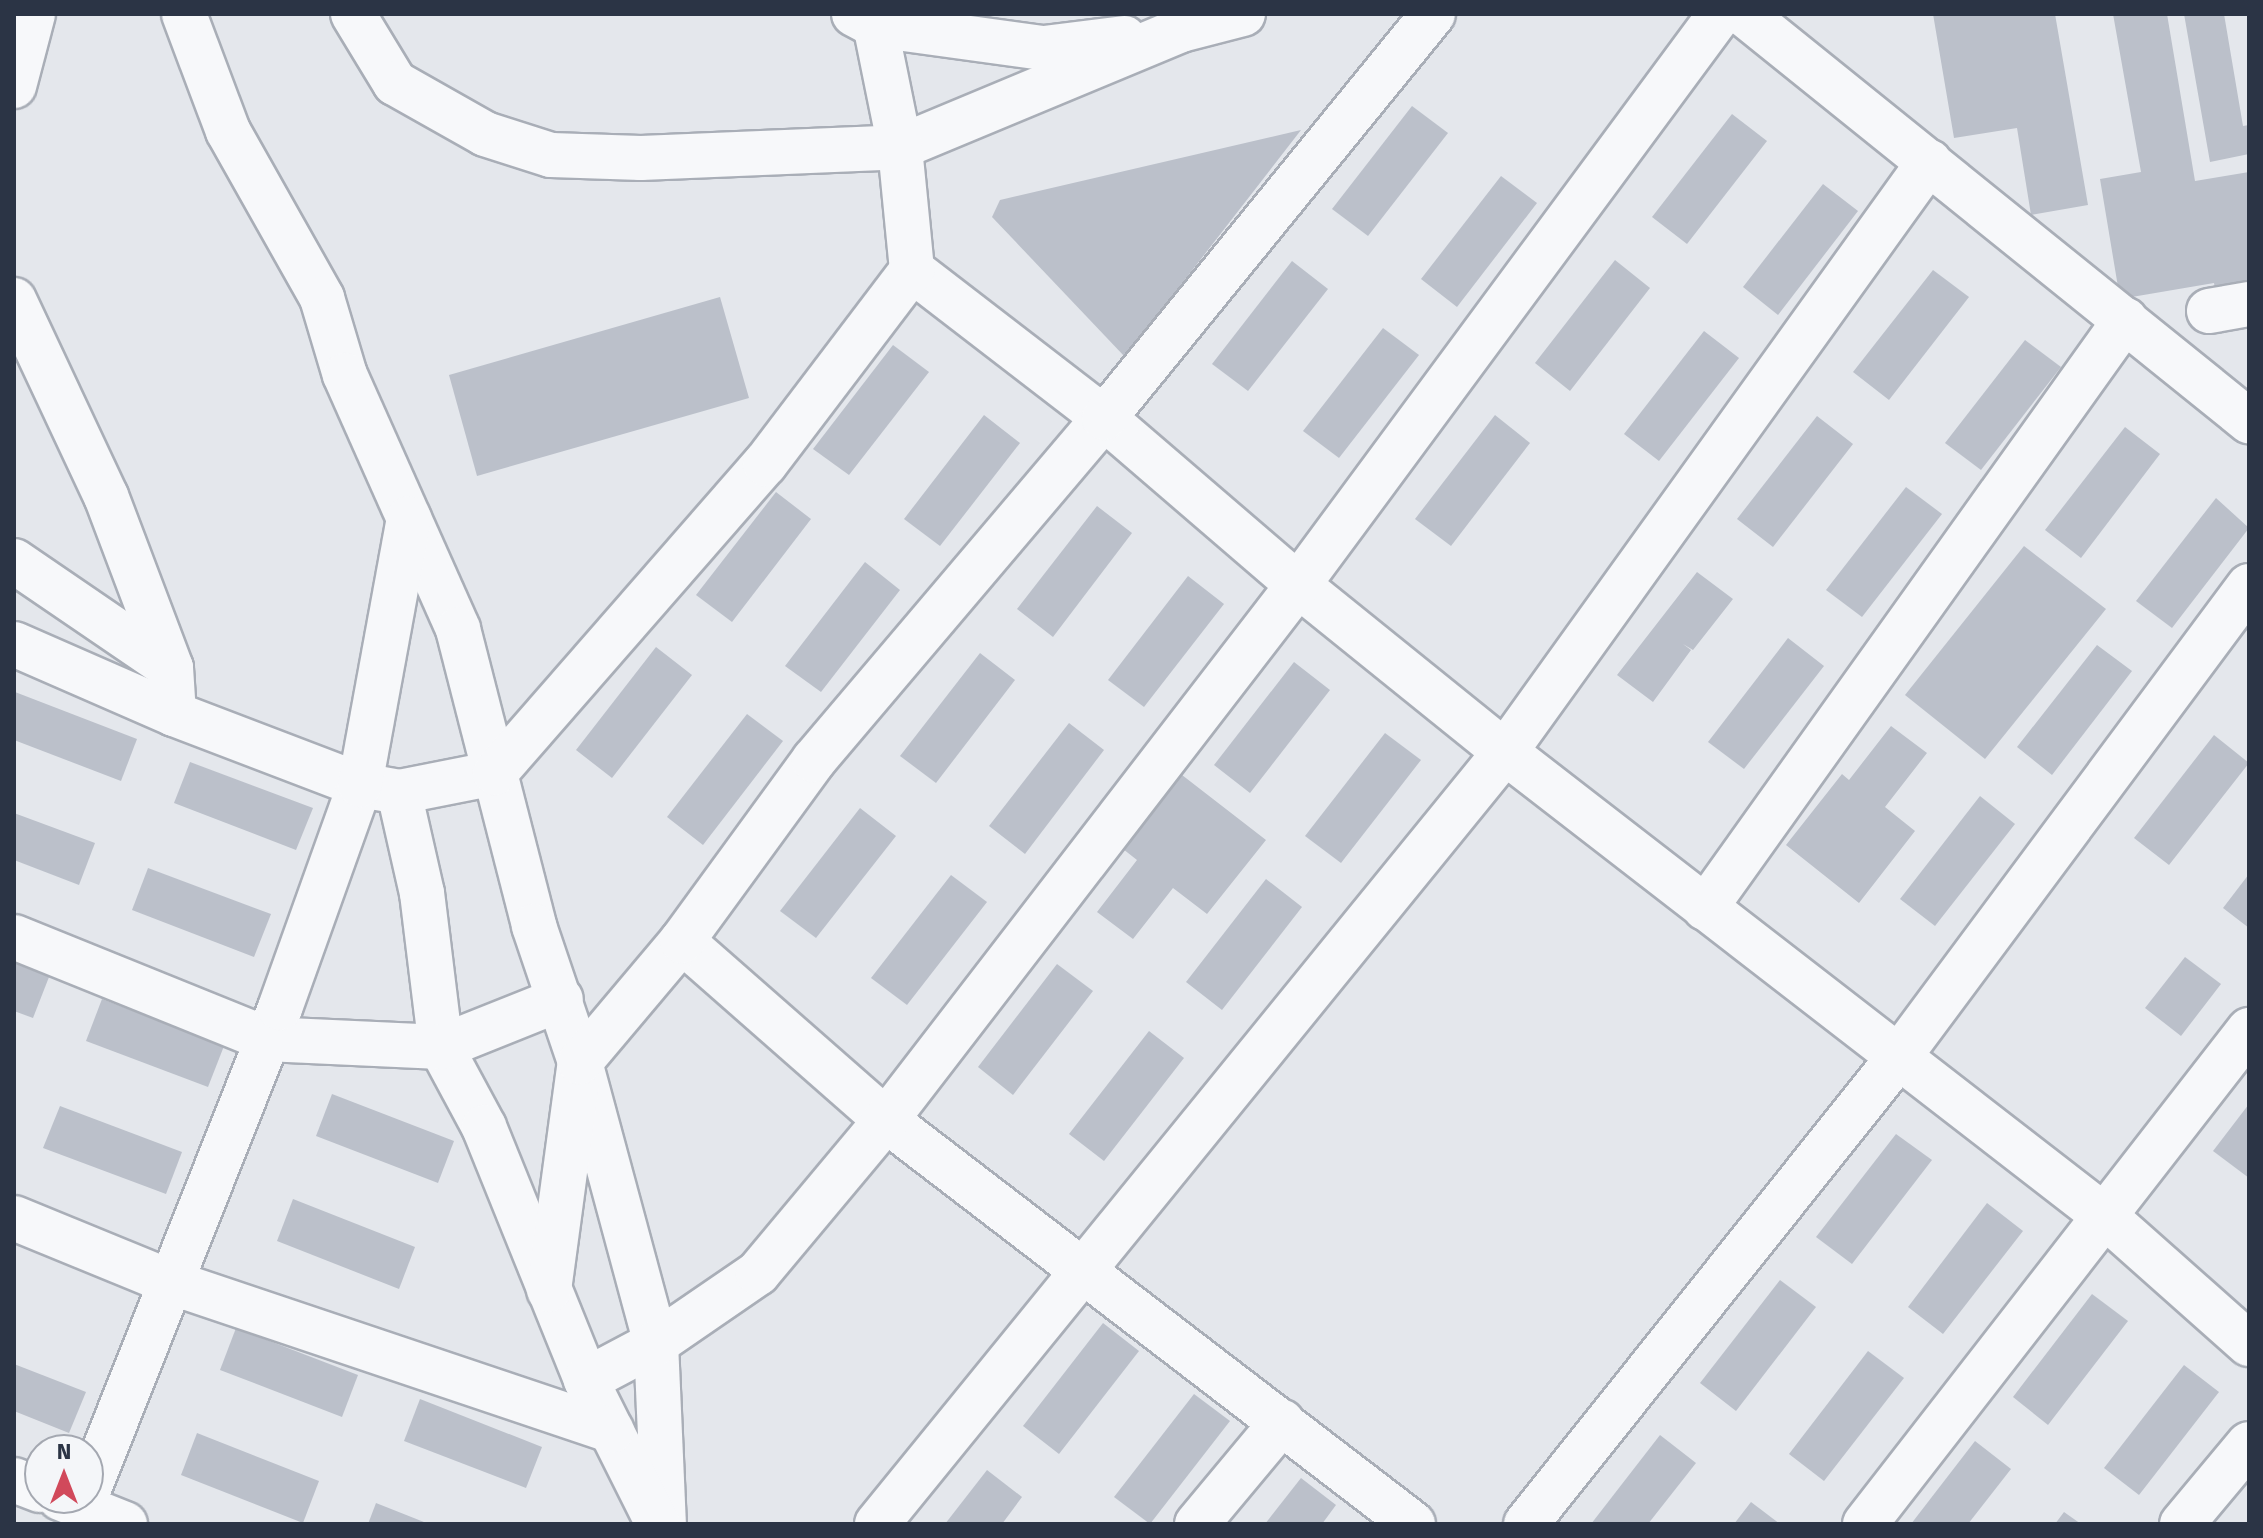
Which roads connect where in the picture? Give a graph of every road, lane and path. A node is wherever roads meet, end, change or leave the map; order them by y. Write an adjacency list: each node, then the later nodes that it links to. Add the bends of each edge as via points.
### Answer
1 (33, 14): 10 (street)
2 (184, 14): 18 (street, via 228,131 322,298 345,375)
3 (353, 14): 11 (street, via 395,83 485,134 551,155 641,158)
4 (1243, 14): 9 (street)
5 (1433, 14): 16 (street)
6 (1720, 14): 20 (street)
7 (1744, 14): 12 (street)
8 (867, 18): 9 (street, via 1044,48); 11 (street)
9 (1181, 30): 11 (street)
10 (14, 86)
11 (900, 147): 13 (street)
12 (1929, 162): 15 (street); 25 (street)
13 (912, 270): 16 (street); 26 (street, via 755,476)
14 (14, 300): 23 (street, via 106,496)
15 (2125, 320): 17 (street); 28 (street)
16 (1104, 418): 20 (street); 30 (street, via 814,760)
17 (2249, 421)
18 (409, 518): 26 (street, via 458,629); 27 (street)
19 (14, 561): 23 (street)
20 (1298, 585): 25 (street); 37 (street)
21 (2249, 586): 35 (street)
22 (14, 644): 24 (street)
23 (171, 668): 24 (street)
24 (174, 714): 27 (street)
25 (1505, 752): 28 (street); 40 (street)
26 (495, 773): 27 (street); 31 (street, via 534,926)
27 (379, 789): 33 (street); 34 (street, via 422,893)
28 (1705, 908): 35 (street)
29 (14, 937): 33 (street)
30 (682, 941): 36 (street); 37 (street)
31 (561, 999): 34 (street); 36 (street)
32 (2249, 1030): 39 (street)
33 (266, 1039): 34 (street); 41 (street)
34 (441, 1047): 42 (street, via 484,1127)
35 (1901, 1054): 39 (street); 57 (street)
36 (580, 1062): 42 (street); 43 (street)
37 (886, 1120): 40 (street); 43 (street, via 758,1273)
38 (14, 1218): 41 (street)
39 (2107, 1218): 44 (street); 58 (street)
40 (1085, 1268): 46 (street); 54 (street)
41 (170, 1282): 47 (street); 48 (street)
42 (549, 1290): 45 (street)
43 (656, 1343): 45 (street); 53 (street)
44 (2249, 1344)
45 (586, 1380): 47 (street)
46 (1282, 1422): 55 (street); 56 (street)
47 (612, 1431): 52 (street)
48 (104, 1441)
49 (2249, 1444): 59 (street)
50 (102, 1514): 51 (street)
51 (125, 1524)
52 (658, 1524)
53 (664, 1524)
54 (877, 1524)
55 (1197, 1524)
56 (1413, 1524)
57 (1526, 1524)
58 (1865, 1524)
59 (2182, 1524)

